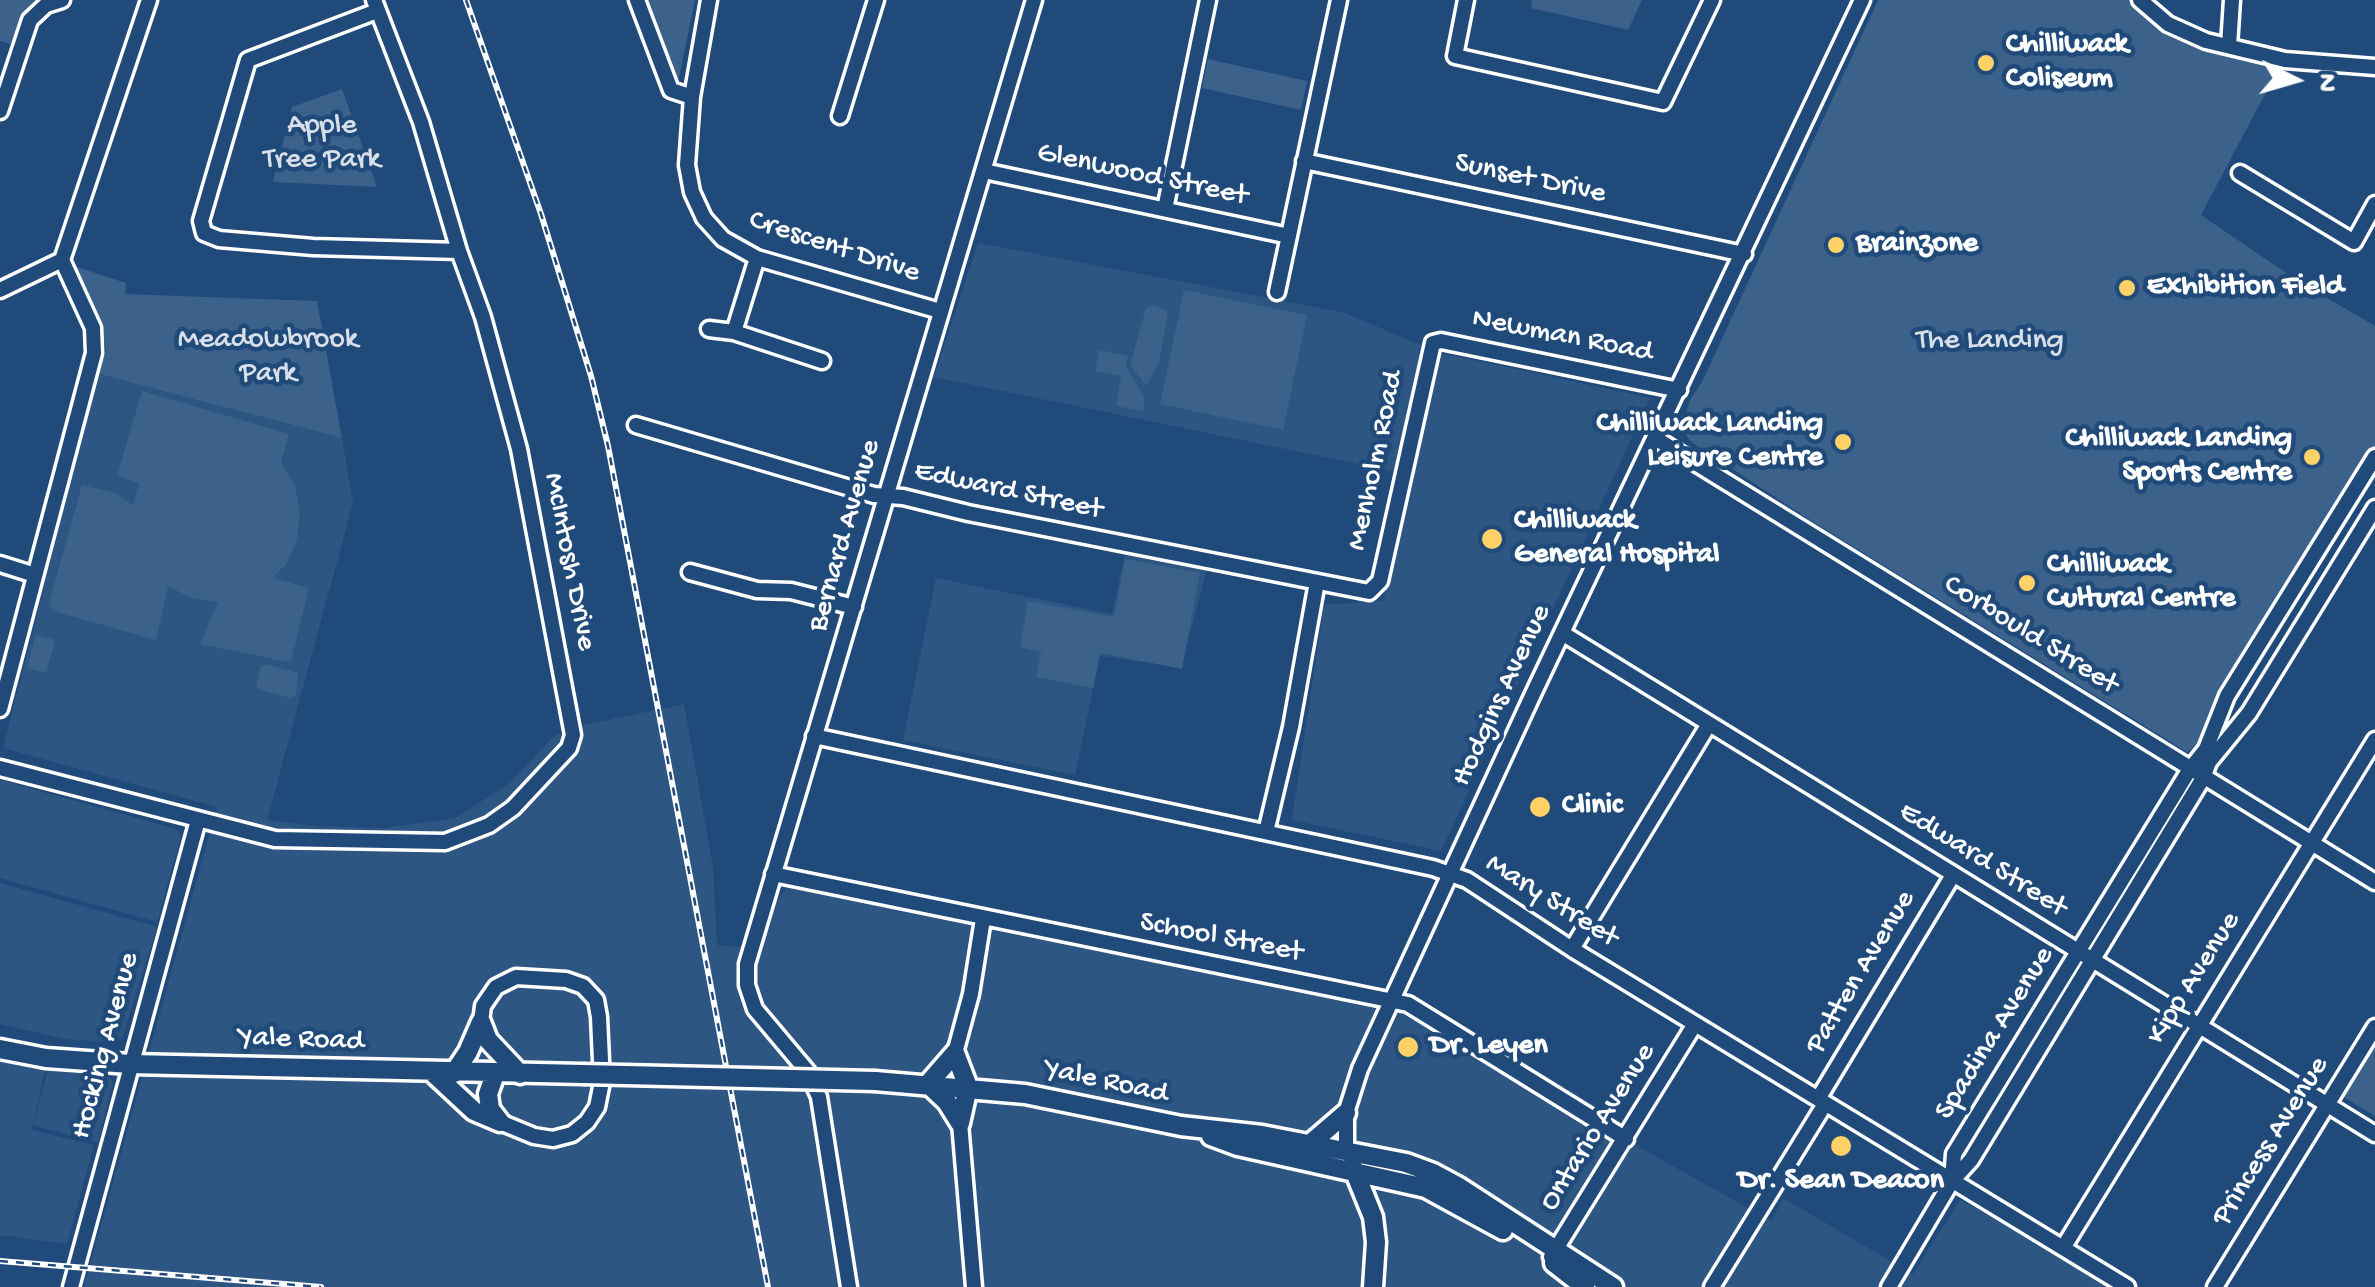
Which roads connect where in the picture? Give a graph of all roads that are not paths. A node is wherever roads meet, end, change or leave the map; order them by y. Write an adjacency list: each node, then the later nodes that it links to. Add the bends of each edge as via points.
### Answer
1 (62, 0): 19 (street, via 30,20)
2 (150, 0): 30 (street)
3 (637, 0): 18 (street, via 671,90)
4 (709, 0): 18 (street, Crescent Drive)
5 (858, 0): 14 (street)
6 (1034, 0): 22 (street, Bernard Avenue)
7 (1208, 0): 25 (street)
8 (1340, 0): 21 (street)
9 (1466, 0): 10 (street, via 1455,56 1663,102)
10 (1712, 0)
11 (1862, 0): 28 (street, Hodgins Avenue)
12 (2140, 0): 16 (street, via 2180,31)
13 (2232, 0): 16 (street)
14 (876, 2): 20 (street)
15 (376, 5): 27 (street, McIntosh Drive, via 421,122); 27 (street, via 248,60 201,221 204,233 312,247)
16 (2229, 46): 17 (street, via 2285,60)
17 (2375, 67)
18 (692, 97): 29 (street, Crescent Drive, via 687,164 697,206 712,229)
19 (0, 111)
20 (840, 116)
21 (1304, 161): 26 (street); 28 (street, Sunset Drive)
22 (984, 171): 25 (street, Glenwood Street); 33 (street, Bernard Avenue)
23 (2240, 173): 24 (street, via 2354,242)
24 (2375, 204)
25 (1165, 210): 26 (street, Glenwood Street)
26 (1289, 236): 32 (street)
27 (458, 251): 57 (street, McIntosh Drive, via 519,449 573,736 569,748 513,808 445,842 276,840)
28 (1744, 254): 38 (street, Hodgins Avenue)
29 (757, 258): 33 (street, Crescent Drive); 35 (street)
30 (62, 260): 31 (street); 46 (street, via 95,341)
31 (0, 290)
32 (1277, 292)
33 (940, 312): 42 (street, Bernard Avenue)
34 (709, 328): 35 (street)
35 (734, 332): 37 (street)
36 (1433, 343): 38 (street, Newman Road); 48 (street, Menholm Road)
37 (822, 360)
38 (1680, 390): 40 (street, Hodgins Avenue)
39 (636, 424): 42 (street, Edward Street)
40 (1655, 438): 50 (street, Hodgins Avenue); 56 (street, Corbould Street)
41 (2375, 457): 56 (street, Spadina Avenue, via 2227,696)
42 (886, 496): 47 (street, Edward Street); 49 (street, Bernard Avenue)
43 (2375, 508): 56 (street, Spadina Avenue, via 2249,713)
44 (0, 564): 46 (street)
45 (690, 572): 49 (street)
46 (34, 575): 51 (street)
47 (1317, 582): 48 (street, Edward Street); 58 (street, Menholm Road)
48 (1374, 590)
49 (854, 607): 53 (street, Bernard Avenue)
50 (1562, 633): 52 (street, Edward Street); 61 (street, Hodgins Avenue)
51 (0, 709)
52 (1709, 724): 62 (street, Edward Street); 65 (street)
53 (814, 736): 58 (street, Mary Street); 60 (street, Bernard Avenue)
54 (2375, 740): 59 (street, Kipp Avenue)
55 (0, 768): 57 (street)
56 (2196, 774): 59 (street, Corbould Street); 66 (street, Spadina Avenue)
57 (198, 820): 74 (street, Hocking Avenue)
58 (1266, 832): 61 (street, Mary Street)
59 (2313, 843): 63 (street, Corbould Street); 70 (street, Kipp Avenue)
60 (773, 874): 64 (street, School Street); 100 (street, Bernard Avenue, via 748,985 762,1019 808,1072 819,1097)
61 (1452, 874): 65 (street, Mary Street); 67 (street, Hodgins Avenue)
62 (1953, 876): 66 (street, Edward Street); 81 (street, Patten Avenue)
63 (2375, 882)
64 (984, 919): 67 (street, School Street); 73 (street)
65 (1572, 950): 69 (street, Mary Street)
66 (2084, 957): 70 (street, Edward Street); 93 (street, Spadina Avenue, via 1971,1160)
67 (1391, 1000): 83 (street, Hodgins Avenue); 88 (street, School Street, via 1408,1004)
68 (481, 1022): 76 (main road); 78 (main road, via 488,1040); 84 (street, via 496,987 516,977 566,980 596,1000 602,1082 598,1107 587,1122 553,1138)
69 (1695, 1024): 81 (street, Mary Street); 88 (street, Ontario Avenue)
70 (2198, 1027): 82 (street, Edward Street); 95 (street, Kipp Avenue)
71 (2375, 1027): 82 (street, Princess Avenue)
72 (0, 1049): 74 (main road, Yale Road)
73 (955, 1052): 79 (main road); 80 (main road)
74 (130, 1064): 75 (main road, Yale Road); 99 (street, Hocking Avenue)
75 (432, 1072): 76 (main road, Yale Road); 84 (main road, via 474,1112)
76 (454, 1073): 77 (main road, Yale Road)
77 (495, 1074): 78 (main road, Yale Road); 84 (main road, via 488,1094)
78 (520, 1074): 79 (main road, Yale Road, bridge)
79 (928, 1084): 80 (main road, Yale Road); 85 (main road)
80 (968, 1087): 85 (main road); 86 (main road, Yale Road)
81 (1821, 1101): 93 (street, Mary Street); 103 (street, Patten Avenue)
82 (2327, 1105): 87 (street, Edward Street); 106 (street, Princess Avenue)
83 (1346, 1113): 89 (main road); 90 (street, Hodgins Avenue)
84 (500, 1122)
85 (960, 1123): 101 (street)
86 (1180, 1126): 89 (main road, Yale Road); 91 (main road, Yale Road)
87 (2375, 1134)
88 (1626, 1139): 96 (street, Ontario Avenue)
89 (1311, 1143): 90 (main road, Yale Road)
90 (1346, 1151): 91 (main road); 96 (main road, Yale Road, via 1432,1172)
91 (1355, 1171): 92 (main road, Yale Road); 94 (main road)
92 (1394, 1180): 94 (main road); 96 (main road, Yale Road, via 1451,1200)
93 (1952, 1181): 95 (street, Mary Street); 104 (street, Spadina Avenue)
94 (1373, 1218): 102 (main road)
95 (2063, 1248): 97 (street, Mary Street)
96 (1552, 1256): 98 (main road, Yale Road); 98 (main road, Yale Road)
97 (2099, 1279): 105 (street, Mary Street)
98 (1598, 1284)
99 (71, 1287)
100 (849, 1287)
101 (974, 1287)
102 (1373, 1287)
103 (1712, 1287)
104 (1890, 1287)
105 (2127, 1287)
106 (2215, 1287)

